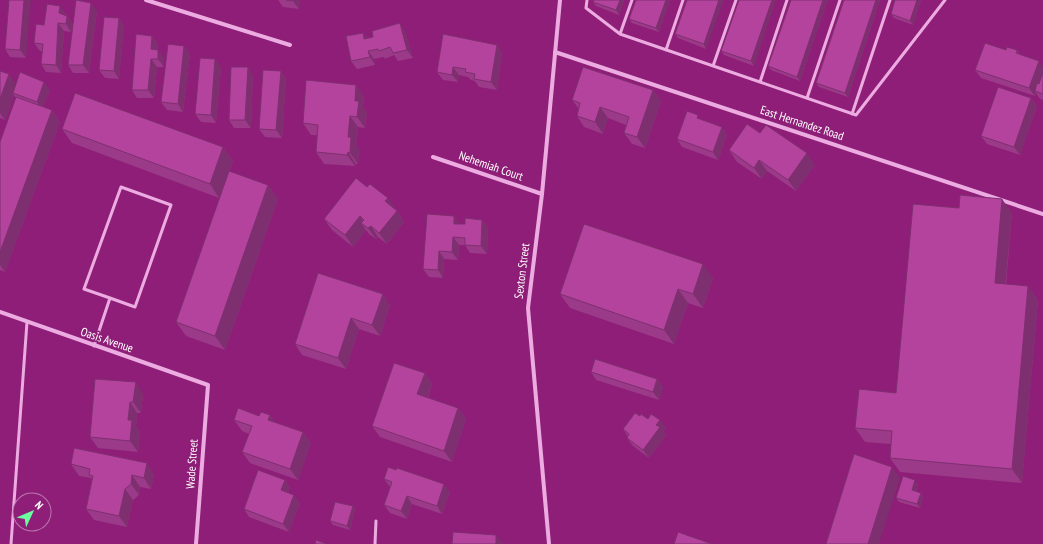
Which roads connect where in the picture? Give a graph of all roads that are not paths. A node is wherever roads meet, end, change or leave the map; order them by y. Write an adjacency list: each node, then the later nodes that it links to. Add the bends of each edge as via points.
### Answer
1 (146, 0): 12 (street)
2 (560, 0): 14 (street, Sexton Street)
3 (587, 0): 11 (lane, via 586,8)
4 (632, 0): 11 (lane)
5 (684, 0): 13 (lane)
6 (736, 0): 15 (lane)
7 (787, 0): 16 (lane)
8 (840, 0): 17 (lane)
9 (890, 0): 18 (lane)
10 (945, 0): 18 (lane, via 856,115)
11 (620, 34): 13 (lane)
12 (290, 46)
13 (666, 50): 15 (lane)
14 (555, 52): 20 (street, Sexton Street); 21 (street, East Hernandez Road)
15 (713, 66): 16 (lane)
16 (760, 82): 17 (lane)
17 (807, 98): 18 (lane)
18 (852, 114)
19 (434, 157): 20 (street, Nehemiah Court)
20 (542, 194): 31 (street, Sexton Street, via 528,308)
21 (1043, 214)
22 (110, 298): 22 (lane, via 135,307 172,205 121,187 84,289); 25 (lane)
23 (0, 312): 24 (street, Oasis Avenue)
24 (27, 322): 25 (street, Oasis Avenue); 28 (lane)
25 (94, 346): 26 (street, Oasis Avenue)
26 (208, 385): 29 (street, Wade Street)
27 (376, 521): 30 (lane)
28 (11, 544)
29 (196, 544)
30 (375, 544)
31 (549, 544)

